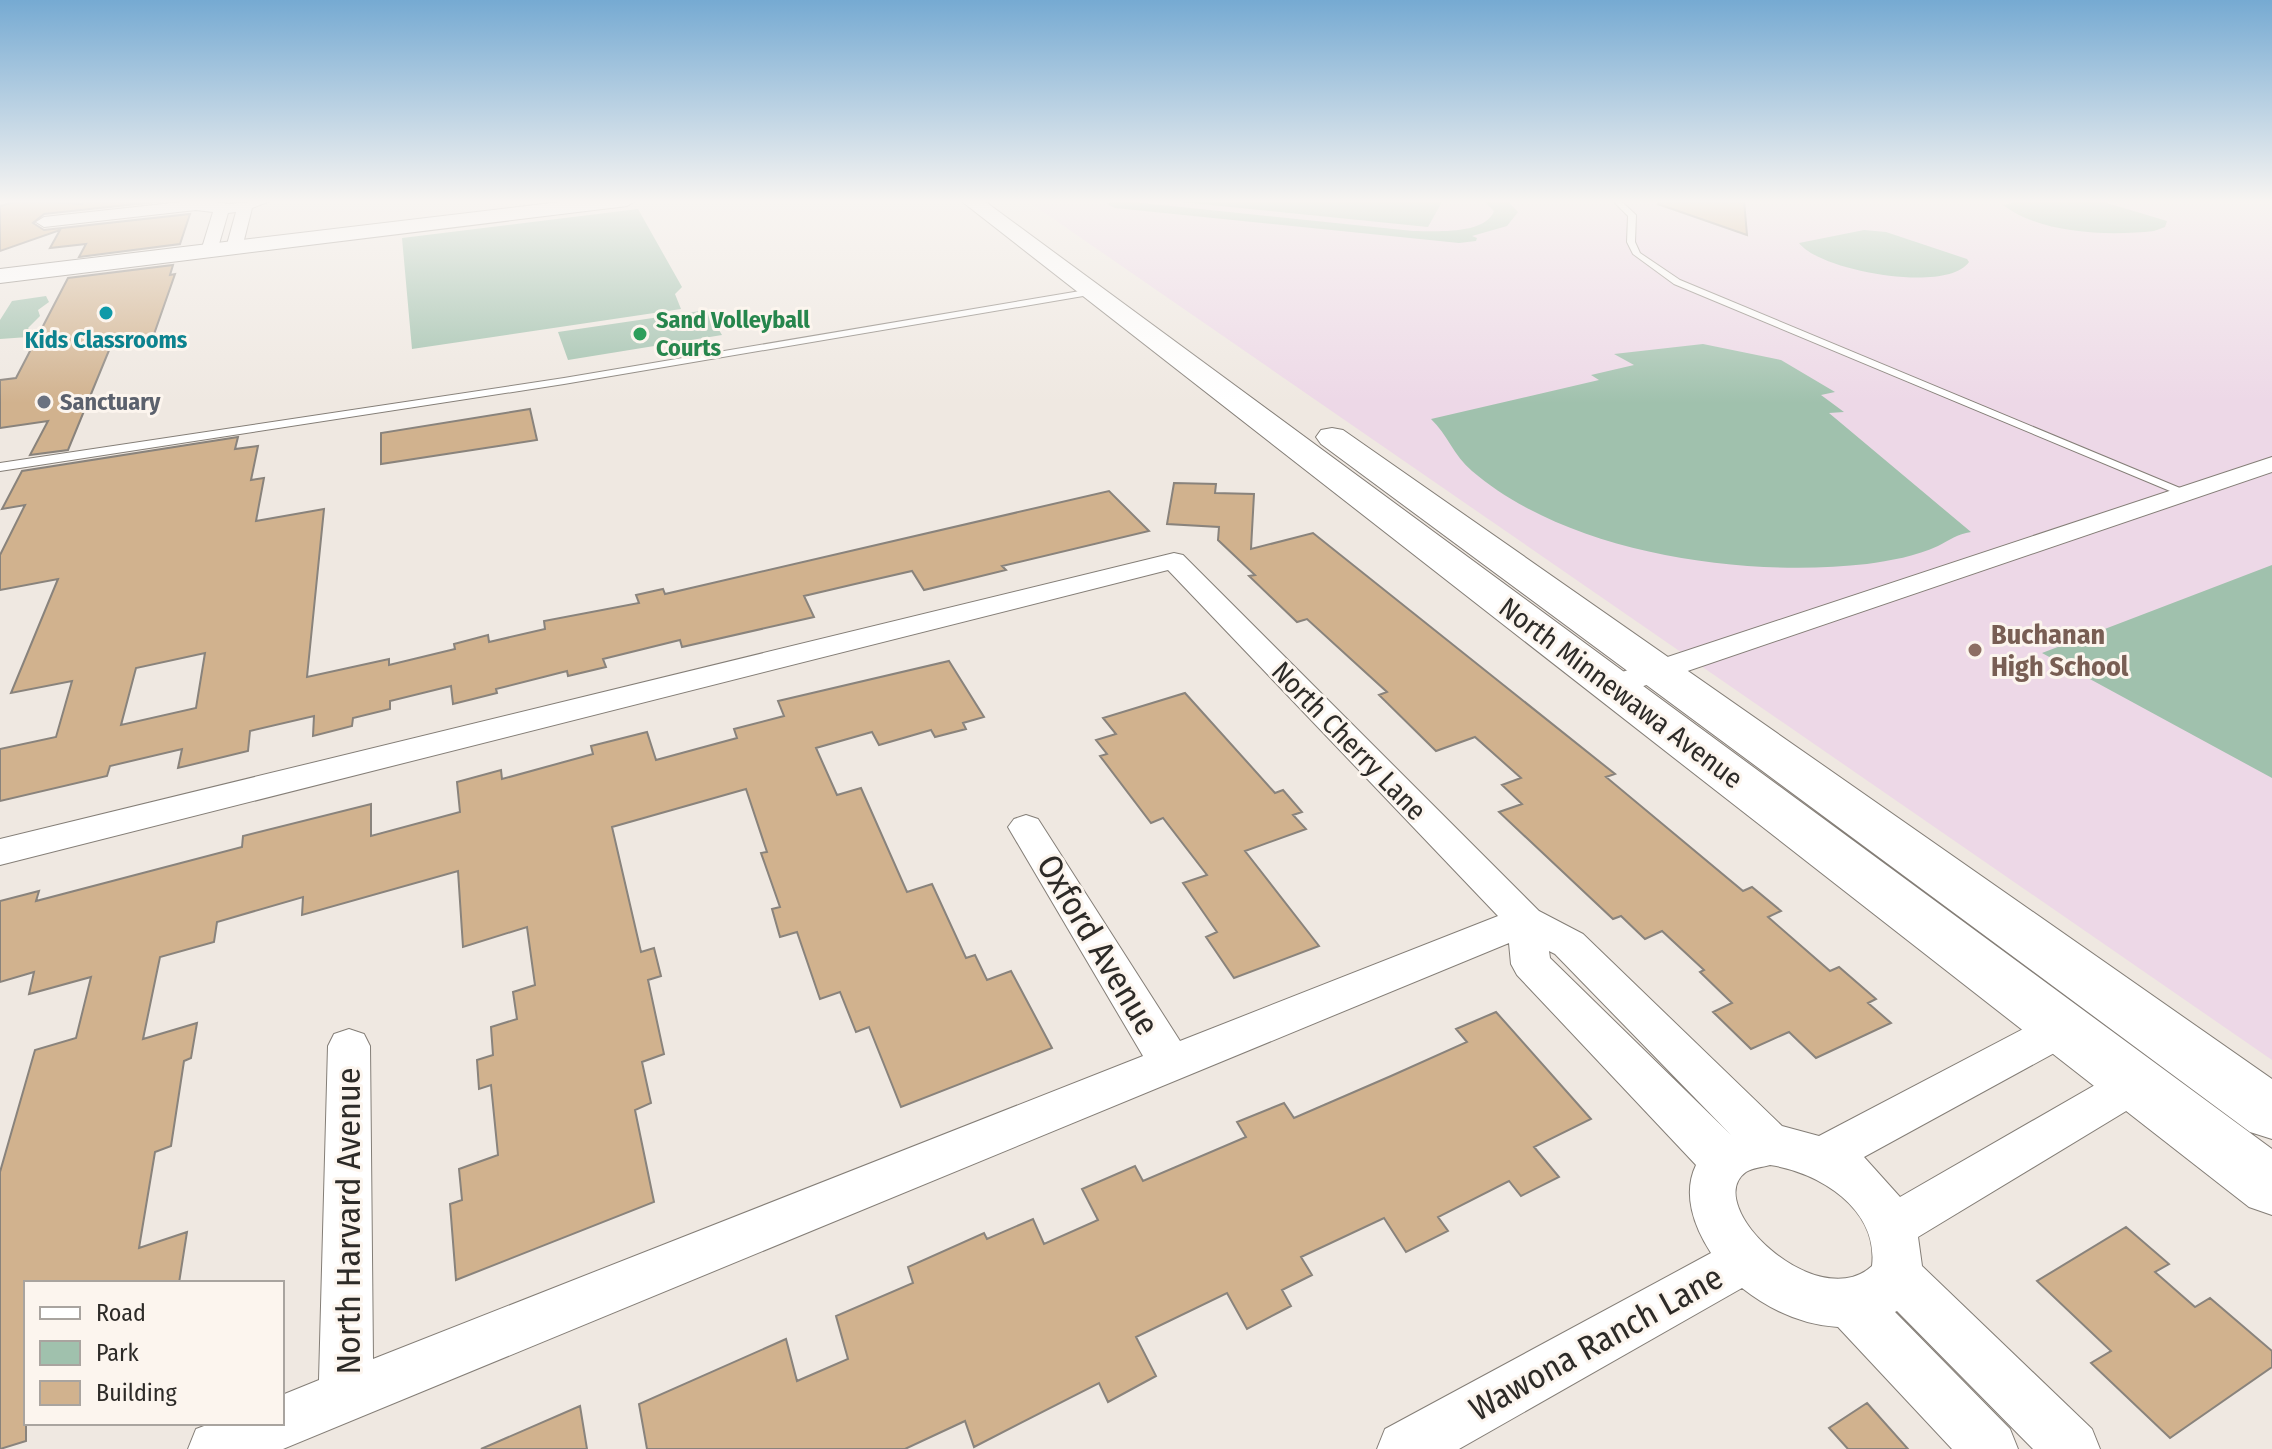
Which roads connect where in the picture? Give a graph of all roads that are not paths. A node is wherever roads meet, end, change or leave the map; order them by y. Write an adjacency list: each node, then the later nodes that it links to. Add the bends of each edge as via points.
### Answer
1 (63, 268): 5 (main road)
2 (1060, 268): 7 (main road, North Minnewawa Avenue)
3 (1097, 268): 6 (main road, North Minnewawa Avenue)
4 (1656, 268): 10 (lane, via 1677,282)
5 (0, 276)
6 (1124, 287): 7 (main road); 11 (main road, North Minnewawa Avenue)
7 (1092, 292): 9 (lane, via 564,381); 11 (main road, North Minnewawa Avenue)
8 (2272, 464): 10 (street)
9 (0, 467)
10 (2186, 493): 11 (street)
11 (1634, 679): 13 (main road, North Minnewawa Avenue); 20 (main road, North Minnewawa Avenue)
12 (1026, 827): 18 (street, Oxford Avenue)
13 (1813, 837): 16 (main road, North Minnewawa Avenue); 22 (main road, via 1986,939)
14 (0, 852): 15 (street, North Cherry Lane, via 1174,561)
15 (1525, 921): 18 (street); 21 (street, North Cherry Lane, via 1569,944); 24 (street, via 1531,964)
16 (2063, 1028): 19 (main road, North Minnewawa Avenue); 23 (street)
17 (349, 1046): 29 (street, North Harvard Avenue)
18 (1171, 1064): 29 (street)
19 (2136, 1083): 25 (main road, North Minnewawa Avenue); 26 (street)
20 (2272, 1113)
21 (1770, 1145): 23 (street); 24 (street, via 1751,1146)
22 (2272, 1148)
23 (1822, 1157): 26 (street, via 1864,1186)
24 (1723, 1162): 27 (street, via 1714,1177 1716,1218)
25 (2272, 1186)
26 (1894, 1250): 28 (street, via 1885,1288); 35 (street)
27 (1744, 1261): 28 (street, via 1795,1294 1823,1303); 33 (street, Wawona Ranch Lane)
28 (1850, 1303): 34 (street)
29 (346, 1396): 30 (street)
30 (284, 1422)
31 (276, 1425): 32 (street)
32 (216, 1449)
33 (1405, 1449)
34 (1990, 1449)
35 (2072, 1449)

